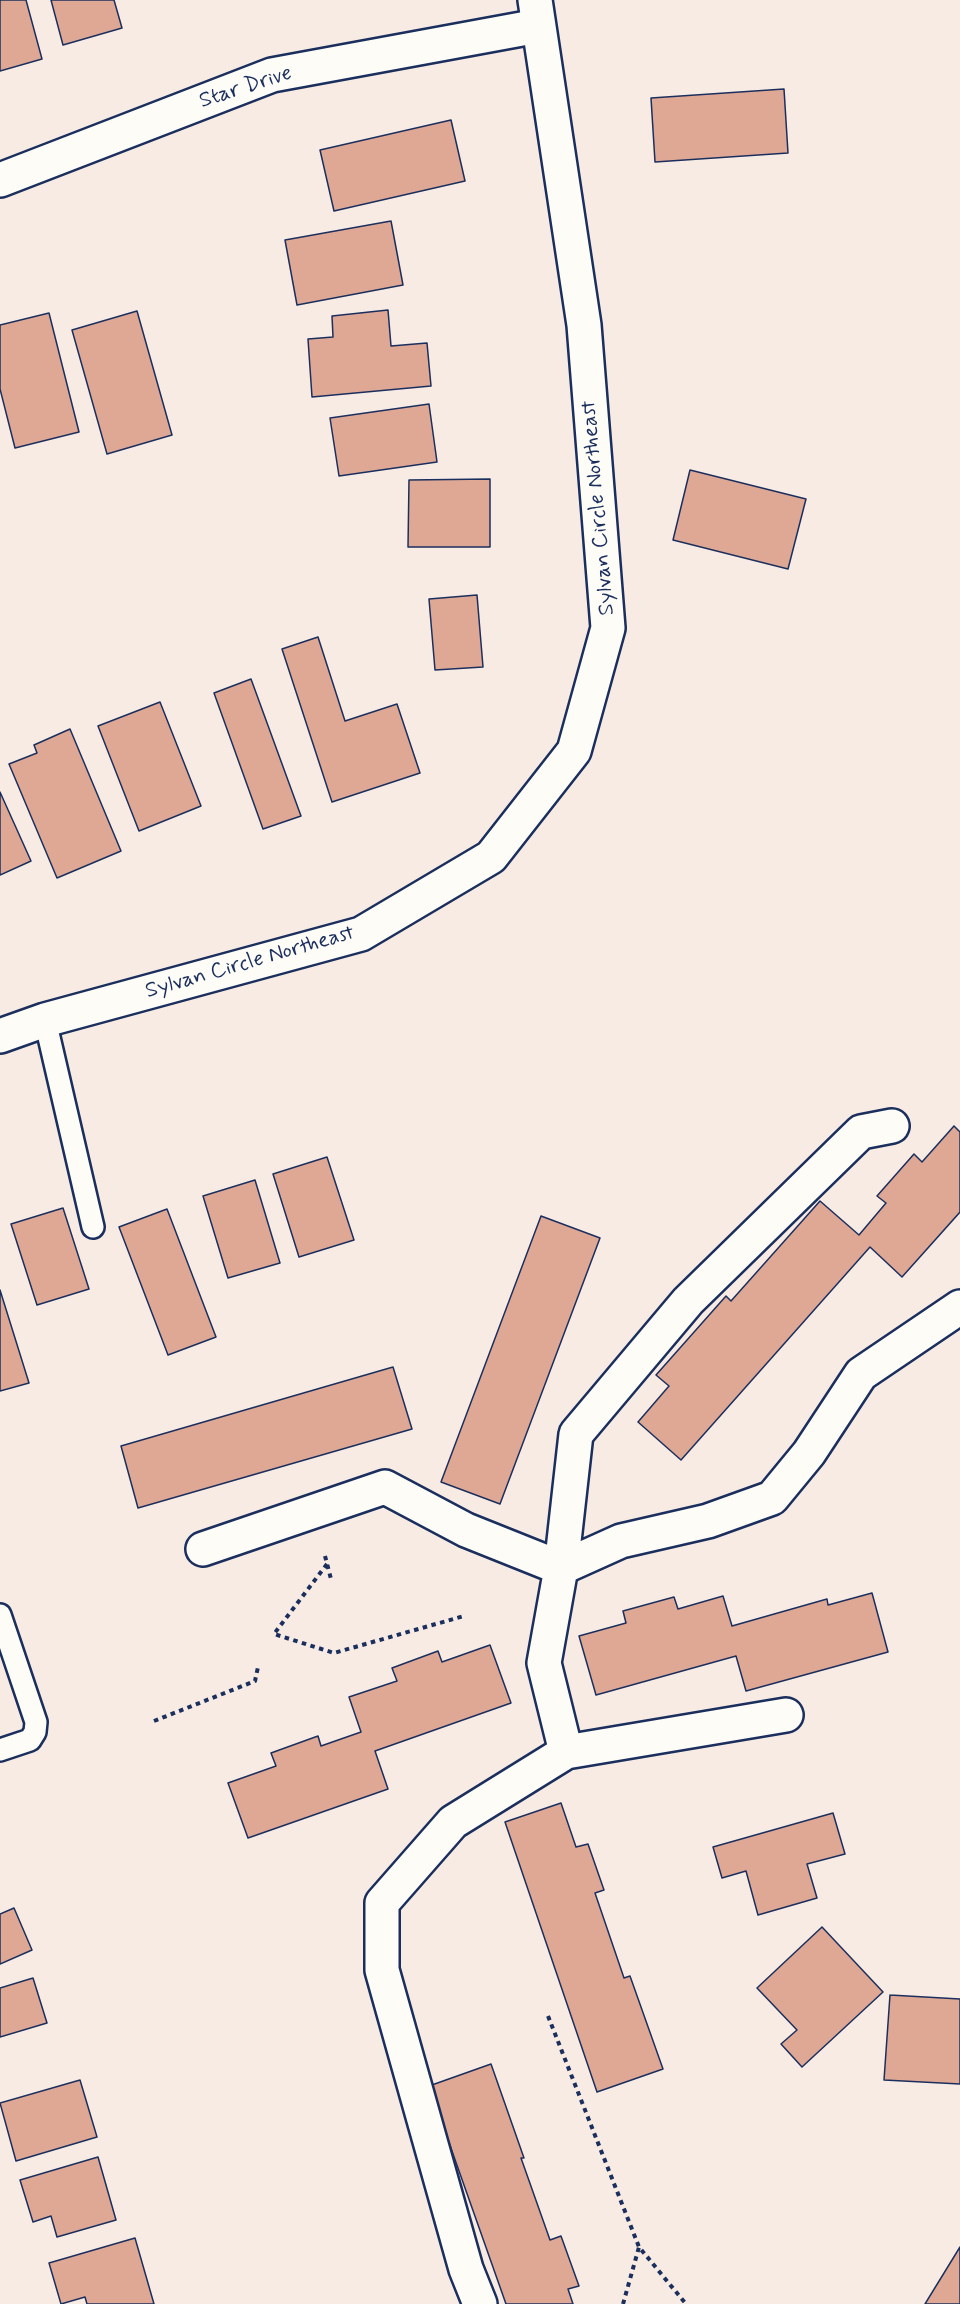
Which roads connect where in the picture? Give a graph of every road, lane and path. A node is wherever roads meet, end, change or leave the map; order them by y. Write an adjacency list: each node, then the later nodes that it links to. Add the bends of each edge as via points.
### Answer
1 (537, 13): 2 (street, Star Drive, via 272,75); 3 (street, Sylvan Circle Northeast, via 584,325 608,628 574,751 491,857 361,934)
2 (0, 180)
3 (45, 1020): 4 (street, Sylvan Circle Northeast); 6 (lane)
4 (0, 1035)
5 (892, 1126): 11 (street, via 861,1132 828,1164 688,1301 576,1434)
6 (93, 1227)
7 (960, 1307): 11 (street, via 861,1374 809,1453 772,1498 708,1521 621,1542)
8 (203, 1549): 11 (street, via 385,1487 466,1530)
9 (325, 1556): 10 (path)
10 (327, 1564): 12 (path); 14 (path, via 274,1634 334,1653)
11 (561, 1568): 19 (street, via 544,1663)
12 (331, 1579)
13 (0, 1615): 18 (lane, via 36,1722 30,1740)
14 (465, 1616)
15 (258, 1667): 17 (path, via 255,1681)
16 (786, 1715): 19 (street)
17 (154, 1721)
18 (0, 1750)
19 (566, 1752): 22 (street, via 453,1822 382,1903 382,1970 466,2269)
20 (548, 2016): 21 (path)
21 (639, 2247): 23 (path); 24 (path)
22 (480, 2304)
23 (623, 2304)
24 (686, 2304)

